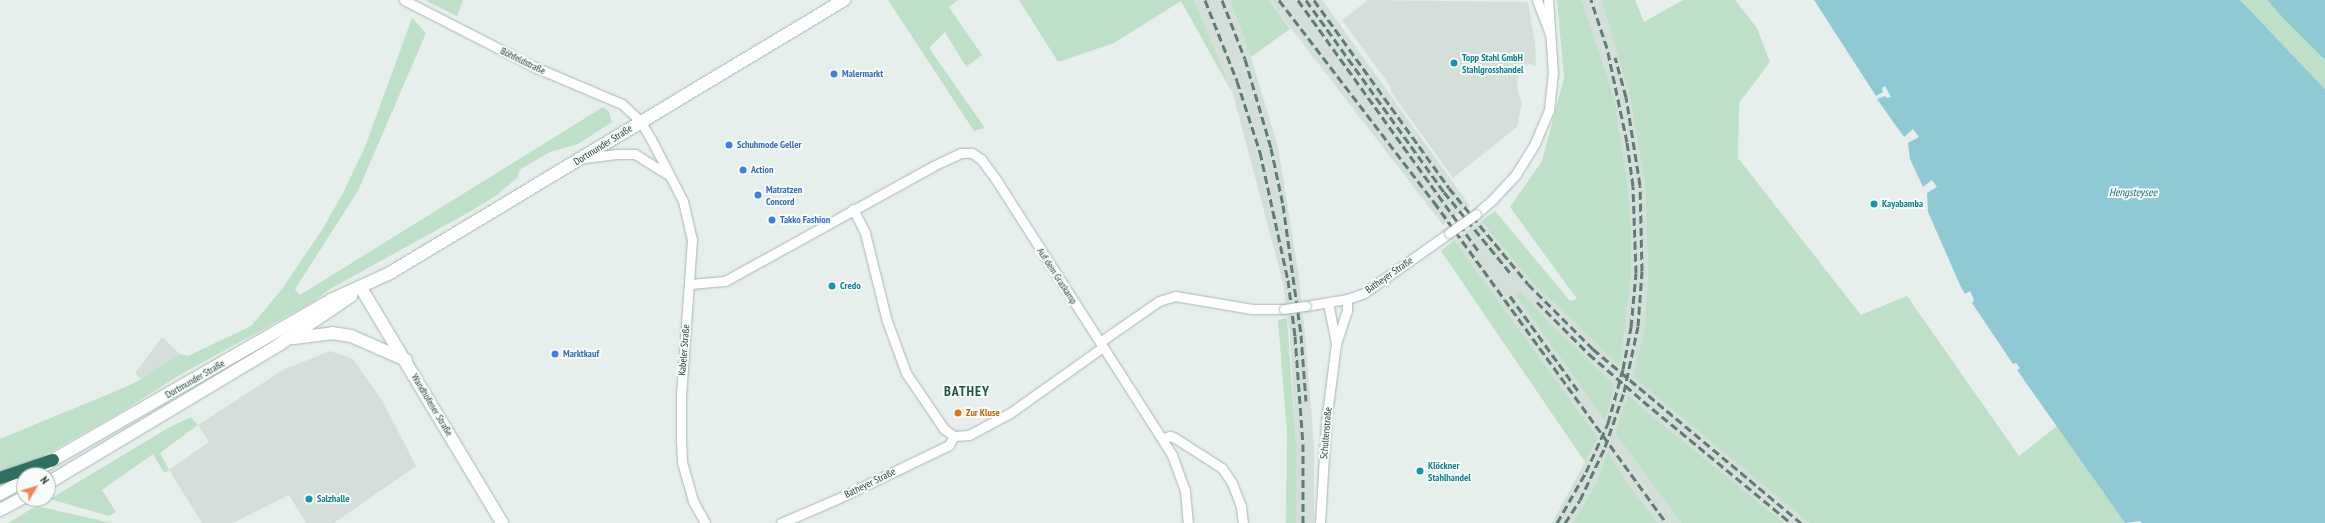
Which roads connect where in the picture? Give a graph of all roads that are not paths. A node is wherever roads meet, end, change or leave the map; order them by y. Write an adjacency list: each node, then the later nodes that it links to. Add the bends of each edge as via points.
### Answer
1 (404, 0): 6 (street, Böhfeldstraße, via 537,68 622,104)
2 (844, 0): 6 (main road, Dortmunder Straße)
3 (1538, 0): 5 (street, Batheyer Straße)
4 (1548, 0): 5 (street, Batheyer Straße, via 1552,24)
5 (1550, 34): 12 (street, Batheyer Straße, bridge, via 1552,90 1542,127 1516,174 1476,214 1364,293)
6 (641, 122): 7 (main road, Dortmunder Straße); 8 (street, Kabeler Straße)
7 (583, 158): 8 (street, via 635,154); 11 (main road, Dortmunder Straße)
8 (672, 177): 10 (street, Kabeler Straße, via 690,224 693,246)
9 (853, 209): 10 (street, Auf dem Graskamp, via 724,281); 15 (street, Auf dem Graskamp, via 951,157 972,153 981,159 995,178); 18 (street, via 865,233 906,373 944,429)
10 (690, 284): 29 (street, Kabeler Straße, via 681,404 682,462 693,501)
11 (361, 288): 14 (main road, Dortmunder Straße, via 335,309); 17 (main road, Wandhofener Straße); 20 (main road, Dortmunder Straße, via 331,300)
12 (1347, 299): 13 (street, Batheyer Straße); 16 (street, Schultenstraße, via 1347,311)
13 (1328, 303): 15 (street, Batheyer Straße, bridge, via 1284,309 1252,309 1175,296 1159,301); 16 (street, Schultenstraße)
14 (280, 344): 17 (main road, via 299,336 332,333 364,340); 23 (main road, Dortmunder Straße)
15 (1102, 344): 18 (street, Batheyer Straße, via 1010,413 969,435); 19 (street, Auf dem Graskamp)
16 (1336, 344): 33 (street, Schultenstraße, via 1326,422)
17 (406, 360): 28 (main road, Wandhofener Straße)
18 (954, 436): 30 (street, Batheyer Straße, via 949,445 840,498)
19 (1163, 438): 31 (street, Auf dem Graskamp, via 1181,475); 32 (street, via 1175,438 1222,468 1232,483 1241,507)
20 (53, 460): 21 (main road, Dortmunder Straße); 22 (highway)
21 (44, 467)
22 (0, 478)
23 (56, 478)
24 (16, 485): 25 (main road)
25 (0, 494)
26 (16, 501): 27 (main road)
27 (0, 510)
28 (502, 523)
29 (705, 523)
30 (781, 523)
31 (1188, 523)
32 (1243, 523)
33 (1320, 523)

